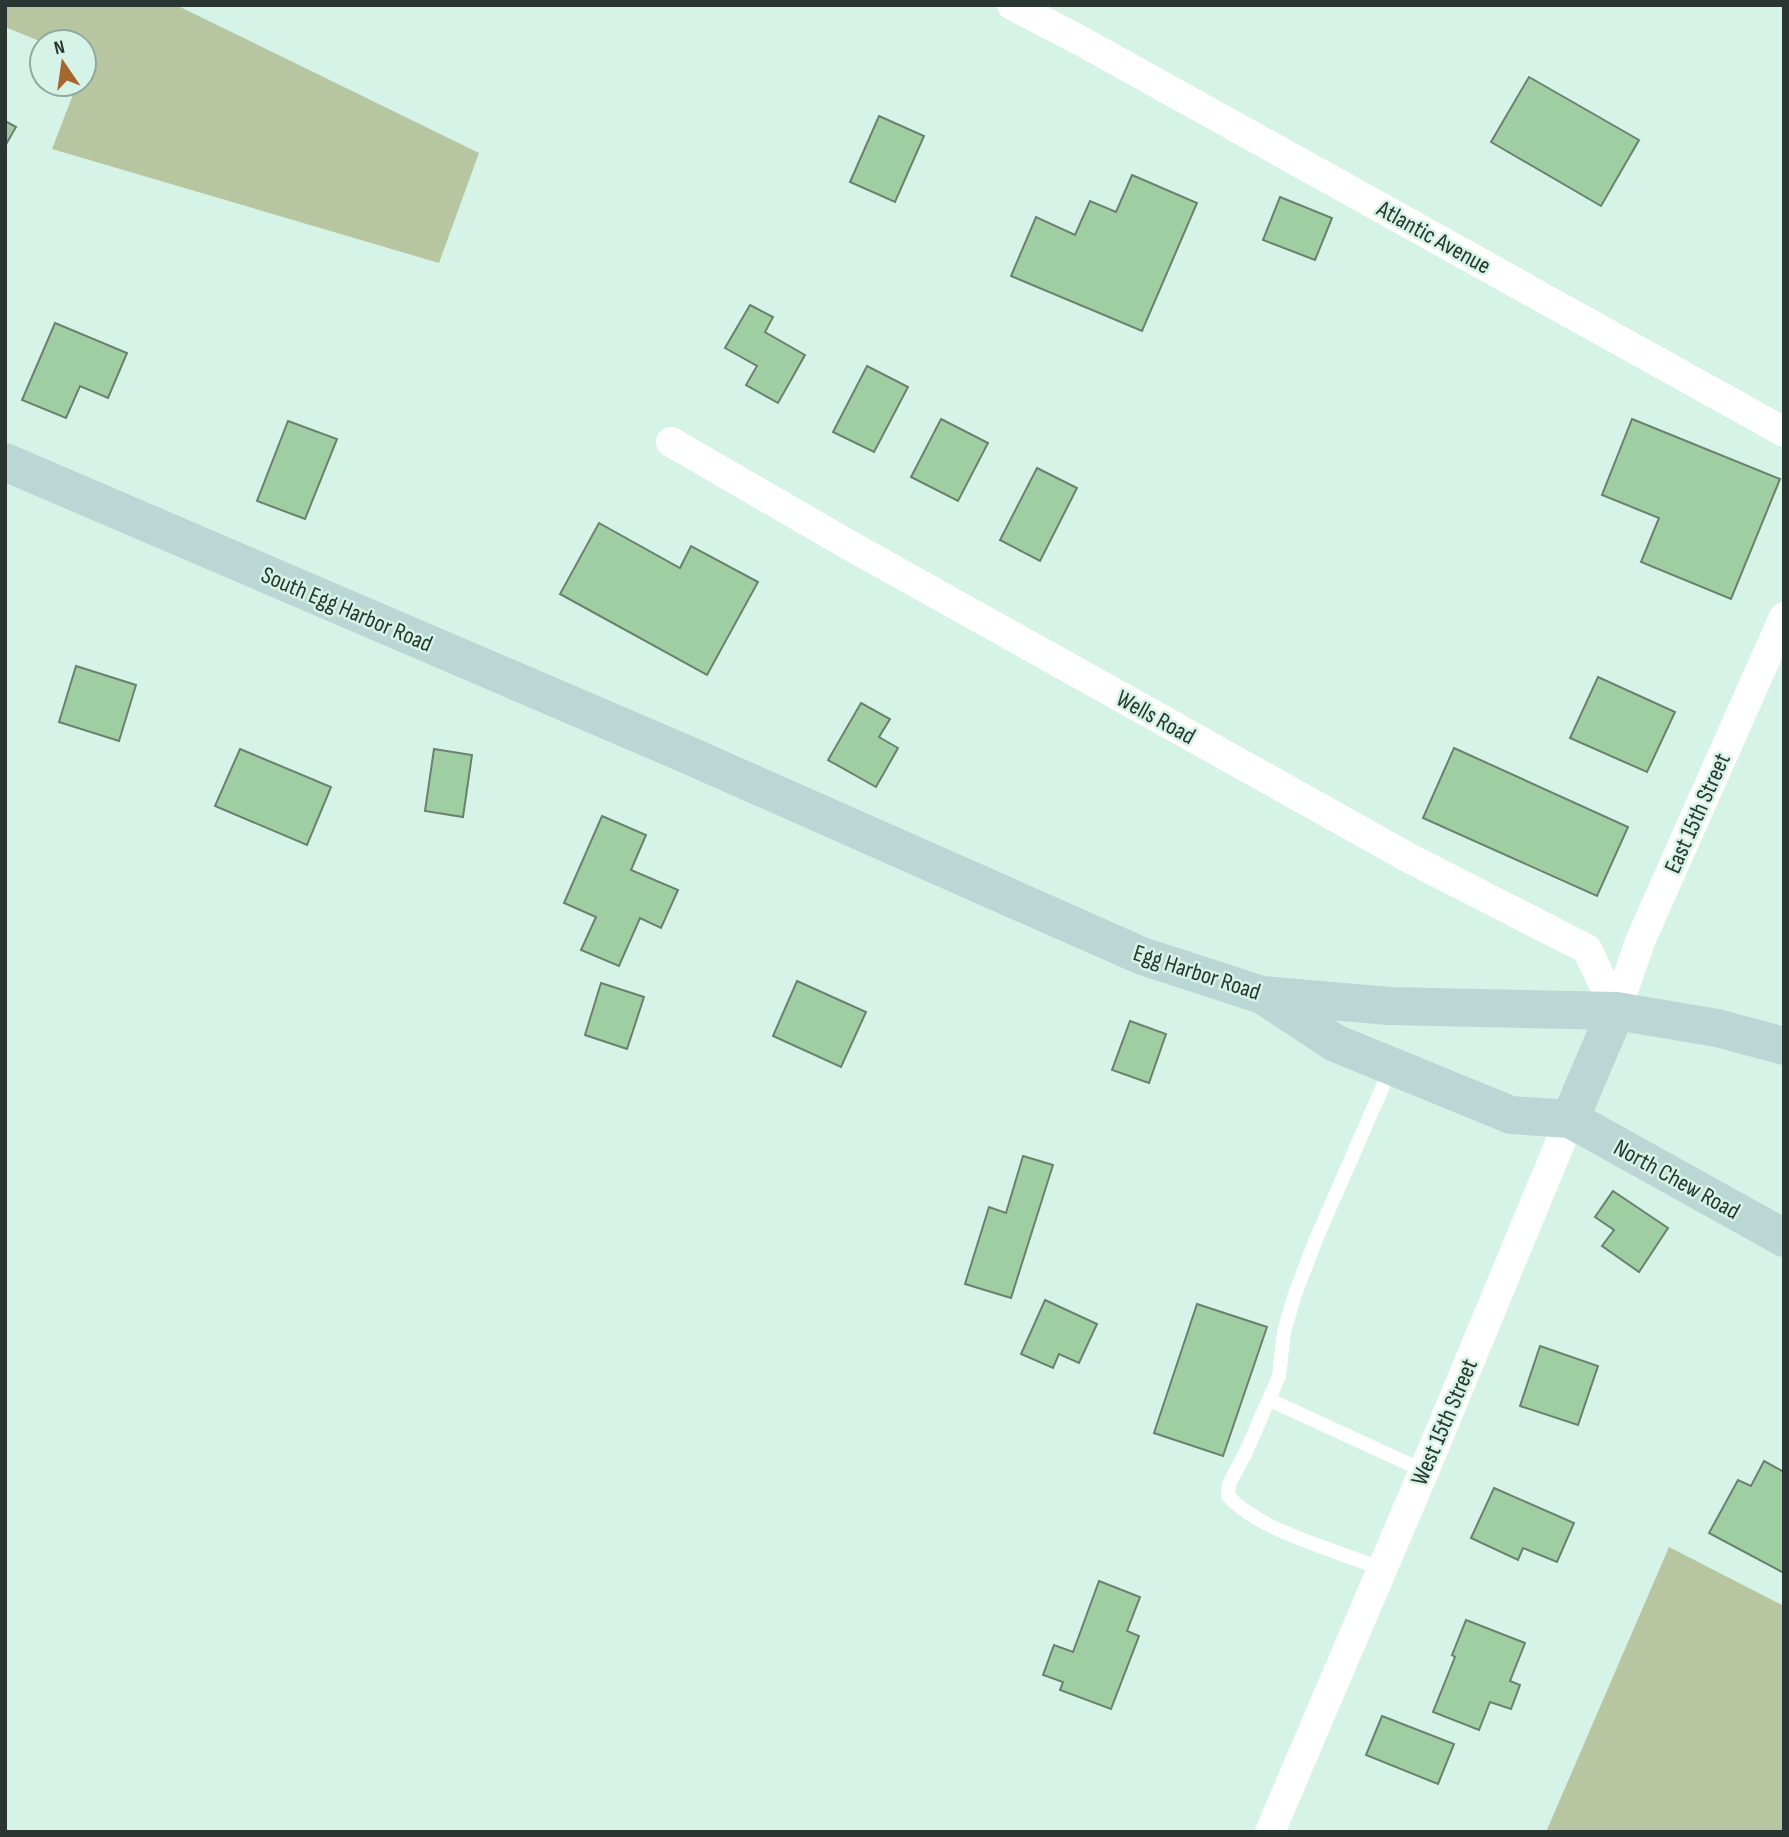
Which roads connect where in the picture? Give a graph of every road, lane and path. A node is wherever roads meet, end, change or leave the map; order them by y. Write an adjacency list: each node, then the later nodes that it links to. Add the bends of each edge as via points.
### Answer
1 (1012, 5): 2 (street, Atlantic Avenue)
2 (1784, 432)
3 (671, 442): 8 (street, Wells Road, via 1411,859 1587,949)
4 (5, 462): 6 (main road, South Egg Harbor Road)
5 (1784, 617): 8 (street, East 15th Street, via 1641,939)
6 (688, 755): 7 (main road, Egg Harbor Road, via 1142,956)
7 (1262, 995): 8 (main road, Egg Harbor Road, via 1389,1006); 10 (main road, via 1335,1043)
8 (1616, 1011): 9 (main road, Egg Harbor Road, via 1717,1028); 11 (main road, West 15th Street)
9 (1784, 1046)
10 (1392, 1067): 11 (main road, via 1511,1115); 13 (lane, via 1294,1297)
11 (1570, 1119): 12 (main road, North Chew Road); 14 (street, West 15th Street)
12 (1784, 1238)
13 (1270, 1400): 14 (lane); 15 (lane, via 1229,1484 1228,1496 1272,1527)
14 (1424, 1471): 15 (street, West 15th Street)
15 (1382, 1569): 16 (street, West 15th Street)
16 (1270, 1832)

